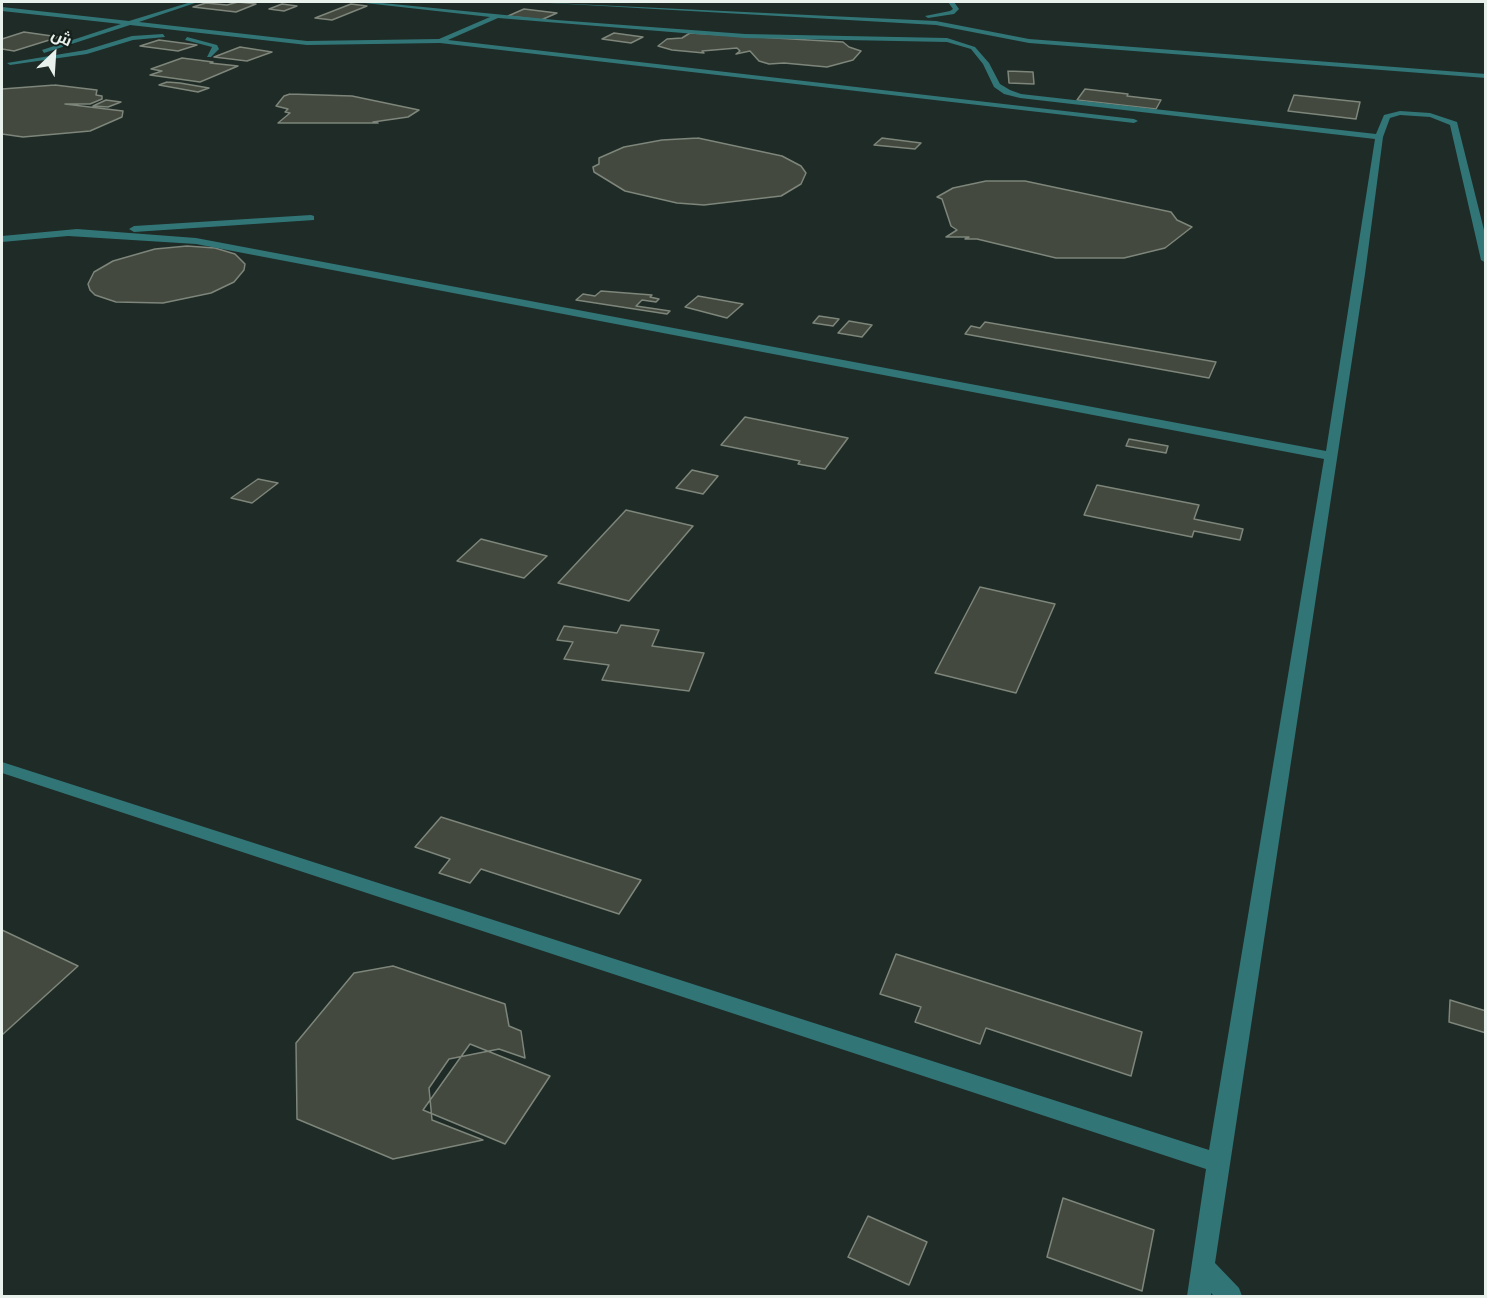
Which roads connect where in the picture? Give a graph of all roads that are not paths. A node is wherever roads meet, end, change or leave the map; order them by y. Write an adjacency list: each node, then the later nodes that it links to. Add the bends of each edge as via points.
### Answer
1 (195, 2): 9 (lane)
2 (359, 2): 8 (lane)
3 (535, 2): 14 (lane, via 936,23 1029,41)
4 (610, 2): 5 (lane, via 916,17 952,13 956,9)
5 (951, 2)
6 (18, 4): 7 (lane)
7 (2, 9): 9 (lane)
8 (496, 17): 10 (lane); 16 (lane, via 745,36 947,40 973,48 997,85 1020,96)
9 (125, 24): 10 (lane, via 308,43); 12 (lane)
10 (440, 41): 15 (lane)
11 (209, 56): 12 (lane, via 215,46 155,36)
12 (10, 63): 13 (lane)
13 (2, 66)
14 (1485, 76)
15 (1146, 122)
16 (1374, 143): 18 (lane, via 1390,115 1430,116 1454,124); 22 (lane, via 1360,274)
17 (311, 218): 19 (lane)
18 (1482, 232): 21 (lane)
19 (68, 233): 20 (lane); 22 (lane, via 196,241)
20 (2, 239)
21 (1485, 260)
22 (1330, 456): 24 (lane)
23 (2, 767): 24 (lane)
24 (1218, 1163): 25 (lane)
25 (1203, 1268): 26 (lane); 27 (lane)
26 (1199, 1296)
27 (1230, 1296)

